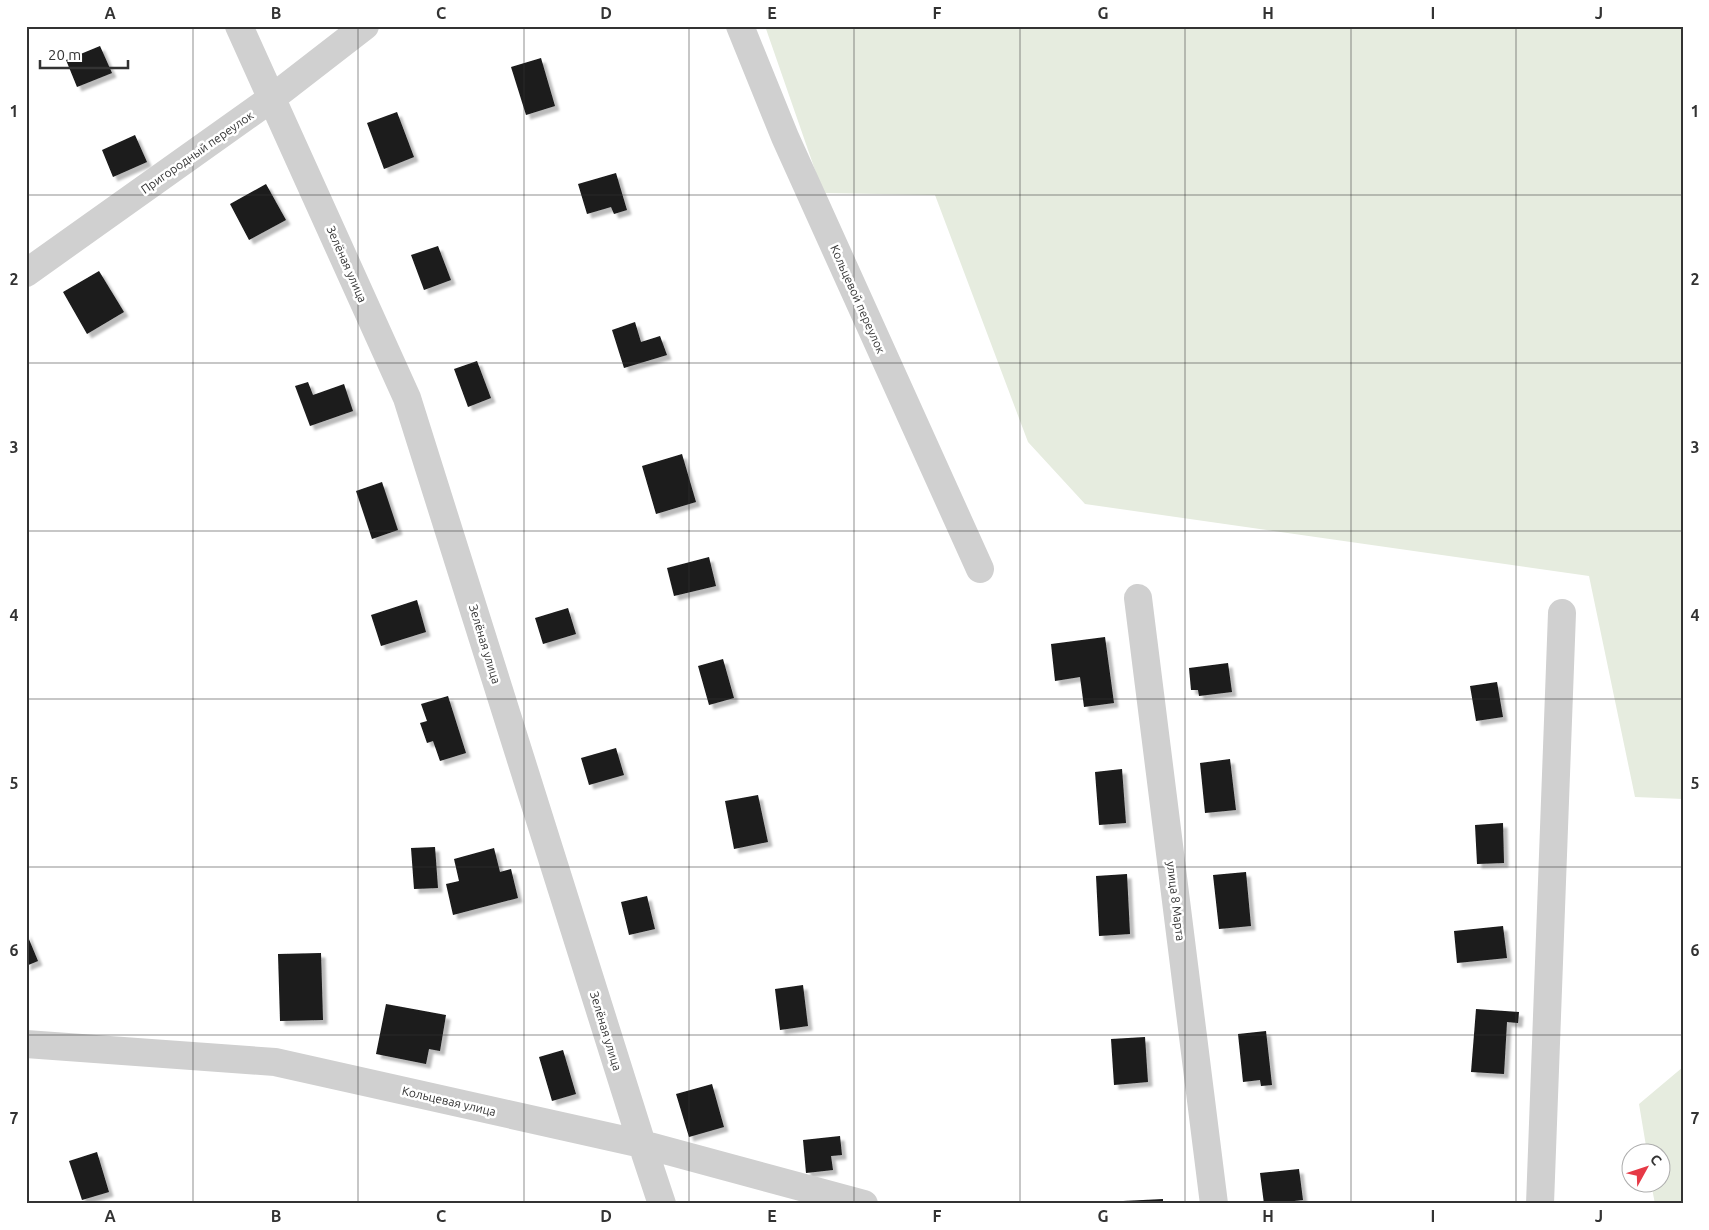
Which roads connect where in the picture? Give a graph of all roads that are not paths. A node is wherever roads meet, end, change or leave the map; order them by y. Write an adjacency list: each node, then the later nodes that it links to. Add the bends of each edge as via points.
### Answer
1 (239, 26): 4 (street, Зелёная улица)
2 (365, 26): 4 (street, Пригородный переулок)
3 (740, 26): 6 (street, Кольцевой переулок, via 785,137)
4 (272, 98): 5 (street, Пригородный переулок); 10 (street, Зелёная улица, via 407,398)
5 (26, 273)
6 (980, 569)
7 (1138, 598): 13 (street, улица 8 Марта)
8 (1562, 613): 14 (street)
9 (26, 1044): 10 (street, Кольцевая улица, via 275,1062)
10 (642, 1144): 11 (street, Зелёная улица); 12 (street, Кольцевая улица)
11 (662, 1204)
12 (864, 1204)
13 (1214, 1204)
14 (1540, 1204)

